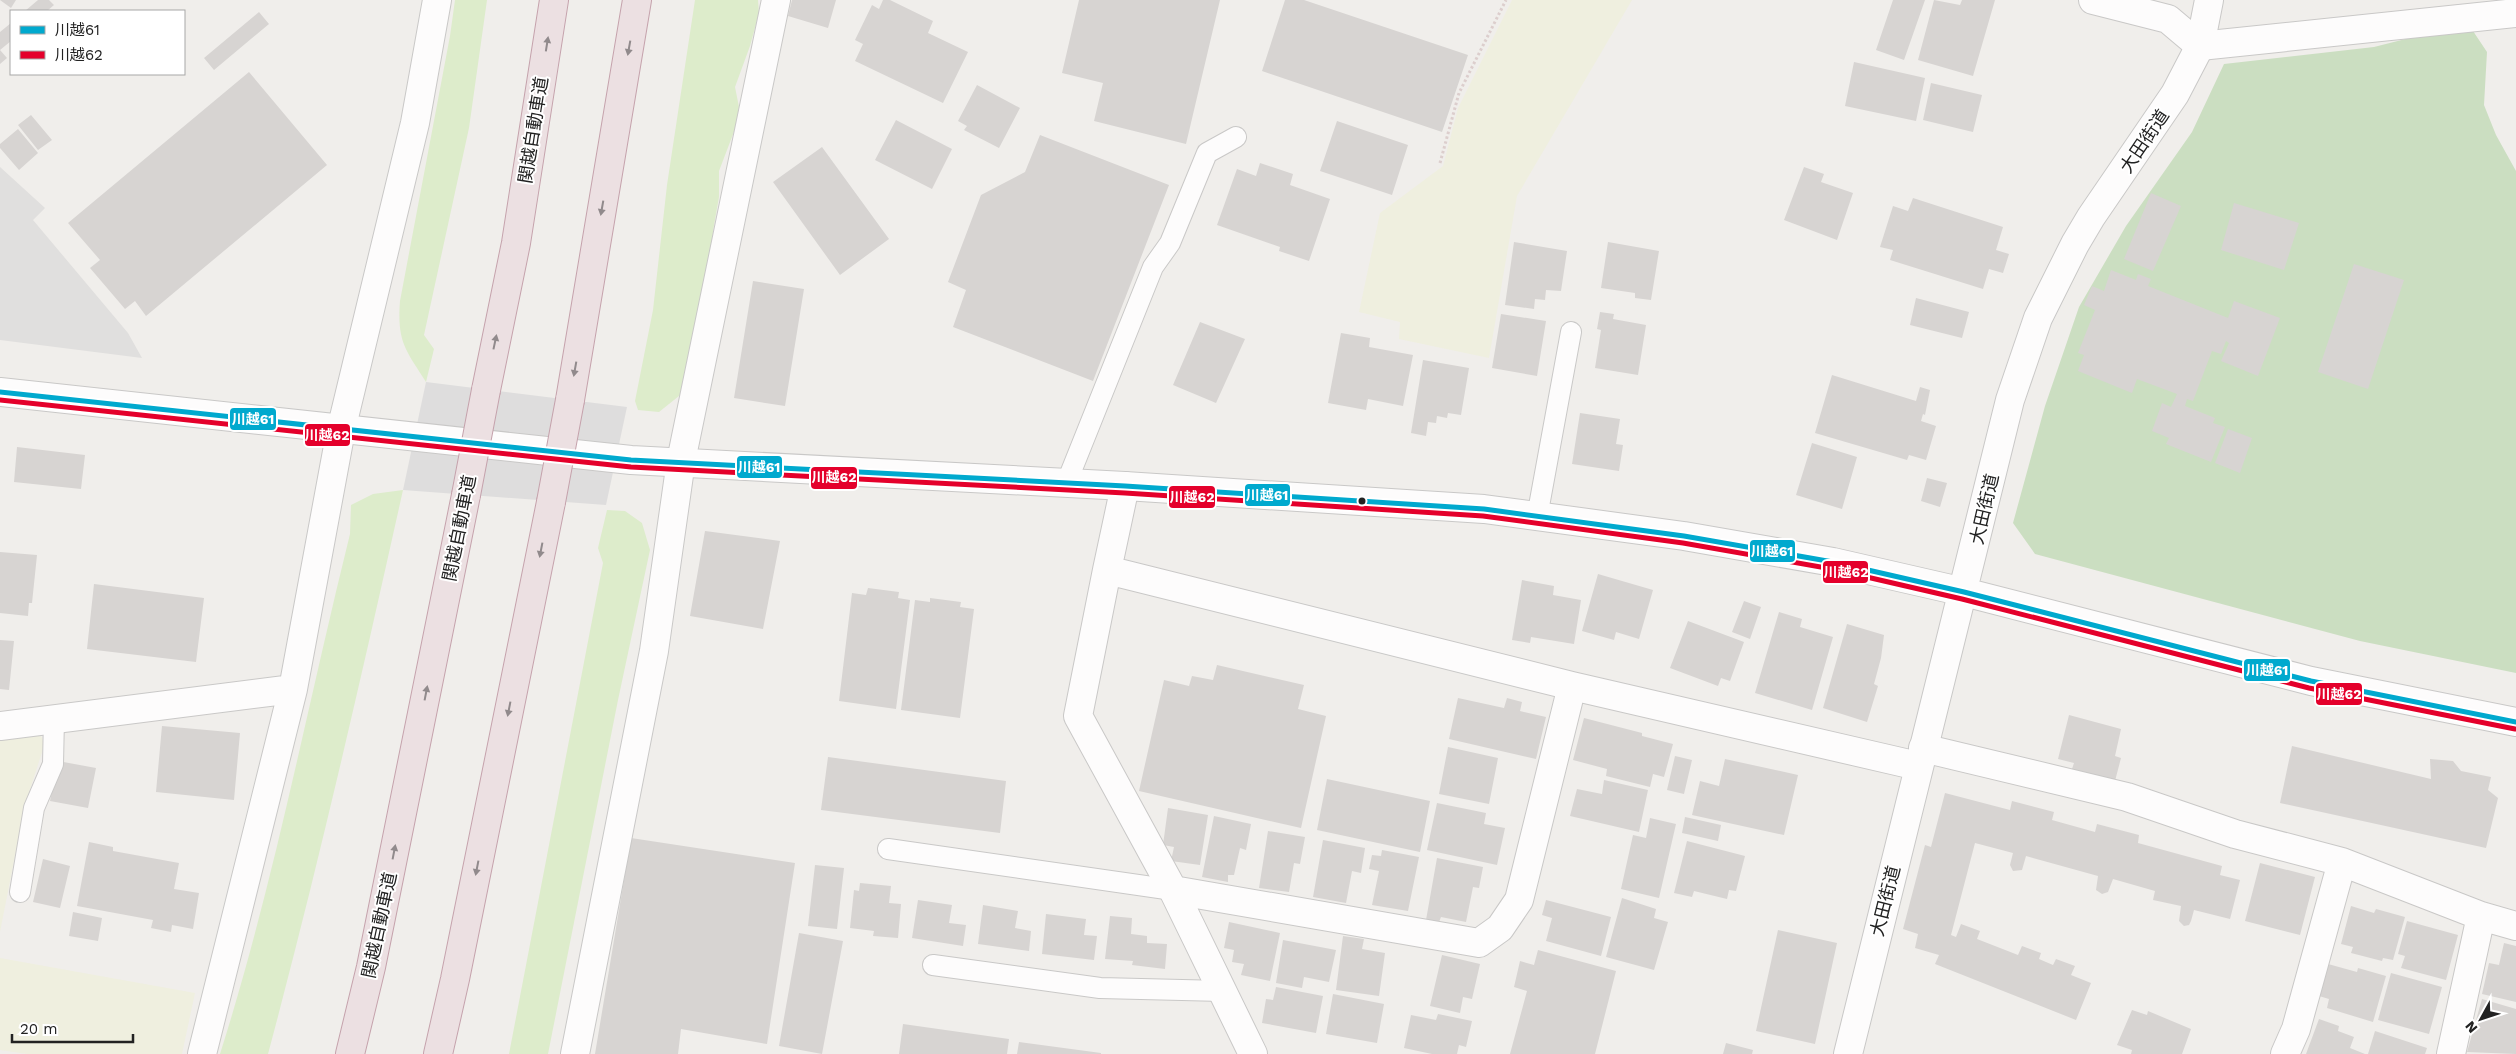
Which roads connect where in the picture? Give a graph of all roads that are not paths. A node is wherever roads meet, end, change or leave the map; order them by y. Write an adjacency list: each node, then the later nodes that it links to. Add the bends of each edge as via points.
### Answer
1 (437, 0): 12 (street, via 415,123)
2 (554, 0): 32 (highway, 関越自動車道, one-way to 2, bridge, via 516,243)
3 (637, 0): 33 (highway, one-way to 33, bridge, via 570,400)
4 (776, 0): 13 (street)
5 (2094, 0): 8 (street, via 2168,19)
6 (2209, 0): 8 (street, 大田街道)
7 (2516, 13): 8 (street)
8 (2200, 46): 18 (street, 大田街道, via 2175,94 2091,217 2038,318 2010,400)
9 (1236, 137): 14 (lane, via 1207,153 1170,243 1153,267)
10 (1571, 332): 16 (lane)
11 (0, 392): 12 (street)
12 (341, 430): 13 (street, via 631,460); 20 (street)
13 (681, 461): 14 (street); 40 (street, via 654,651)
14 (1066, 484): 15 (street)
15 (1125, 486): 16 (street, via 1484,509); 17 (street)
16 (1537, 517): 18 (street, via 1684,536 1832,562)
17 (1107, 570): 19 (street); 27 (street, via 1078,716)
18 (1964, 592): 22 (street, via 2311,681); 24 (street, 大田街道)
19 (1572, 686): 24 (street); 27 (street, via 1519,900 1500,928 1479,943)
20 (293, 689): 21 (street); 35 (street)
21 (54, 718): 23 (street); 28 (lane, via 53,764 34,808)
22 (2516, 722)
23 (0, 726)
24 (1920, 757): 26 (street, via 2127,797 2235,834); 42 (street, 大田街道)
25 (888, 849): 27 (lane)
26 (2342, 862): 29 (street); 43 (street, via 2296,1029)
27 (1173, 890): 34 (street)
28 (20, 892)
29 (2481, 916): 30 (street); 44 (street)
30 (2516, 926)
31 (933, 965): 34 (lane, via 1100,988)
32 (371, 967): 36 (highway); 37 (highway, 関越自動車道)
33 (455, 979): 38 (highway); 39 (highway)
34 (1223, 991): 41 (street)
35 (202, 1054)
36 (342, 1054)
37 (350, 1054)
38 (438, 1054)
39 (444, 1054)
40 (575, 1054)
41 (1253, 1054)
42 (1848, 1054)
43 (2285, 1054)
44 (2451, 1054)

